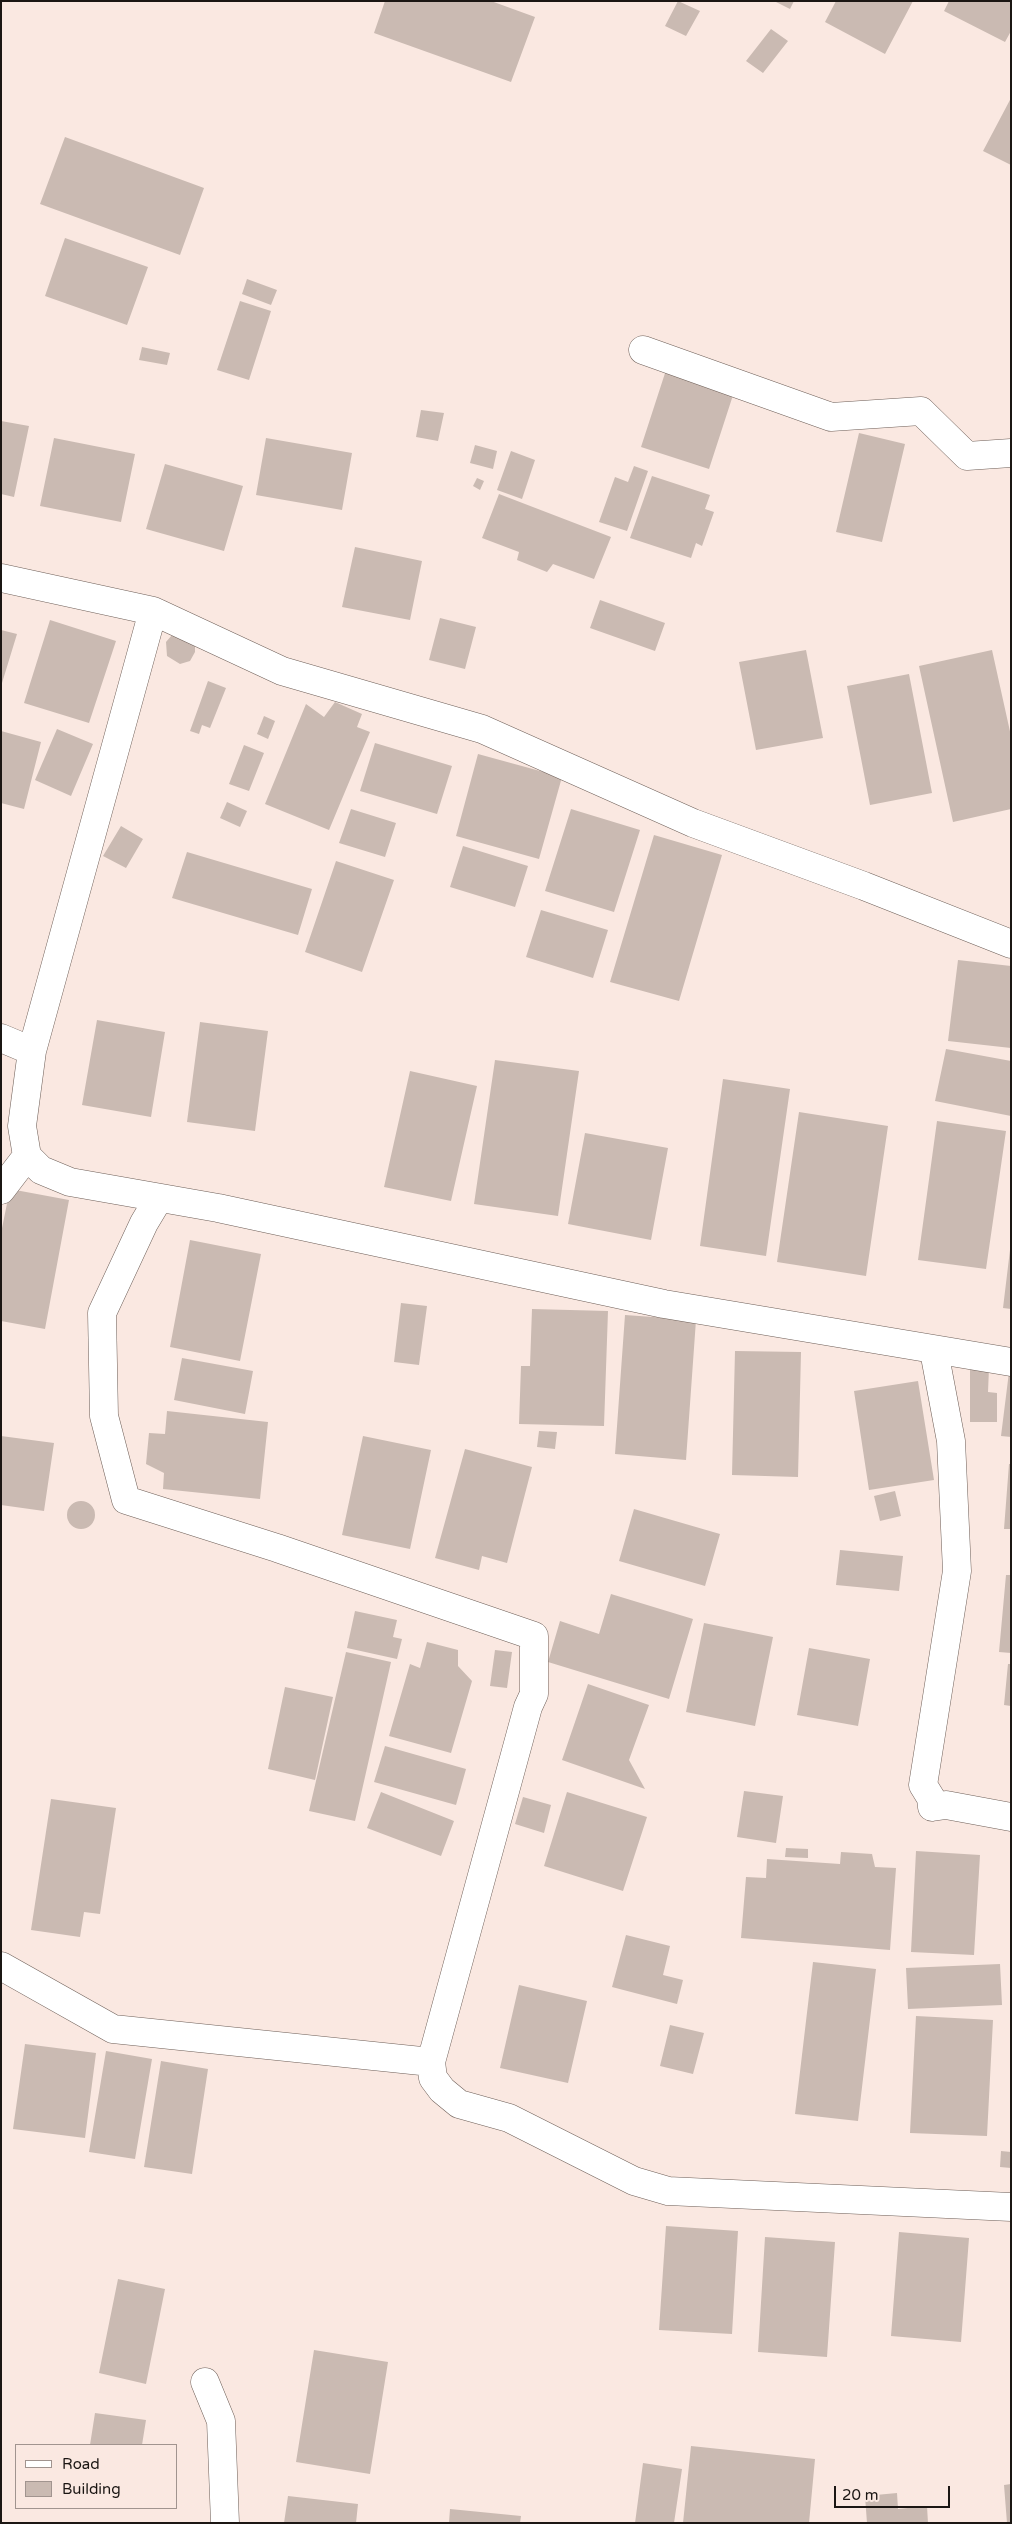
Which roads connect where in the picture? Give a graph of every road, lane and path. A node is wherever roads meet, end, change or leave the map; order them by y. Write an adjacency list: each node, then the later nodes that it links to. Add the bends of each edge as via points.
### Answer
1 (643, 350): 2 (street, via 831,417 921,411 967,456)
2 (1011, 452)
3 (1, 578): 4 (street)
4 (153, 611): 5 (street, via 282,671 482,729 693,823); 7 (street)
5 (1011, 944)
6 (1, 1038): 7 (street)
7 (32, 1051): 8 (street, via 22,1126)
8 (27, 1156): 9 (street); 10 (street, via 42,1170 70,1182)
9 (1, 1190)
10 (159, 1198): 11 (street, via 664,1304); 15 (street, via 102,1313 104,1416 126,1500 534,1636 534,1694)
11 (934, 1350): 12 (street); 13 (street, via 951,1442 956,1571 923,1785 932,1806 946,1805)
12 (1011, 1362)
13 (1011, 1817)
14 (1, 1966): 15 (street, via 113,2029)
15 (431, 2062): 16 (street, via 433,2078 459,2104 509,2118 634,2181 668,2191)
16 (1011, 2207)
17 (205, 2382): 18 (street, via 221,2421)
18 (225, 2523)

